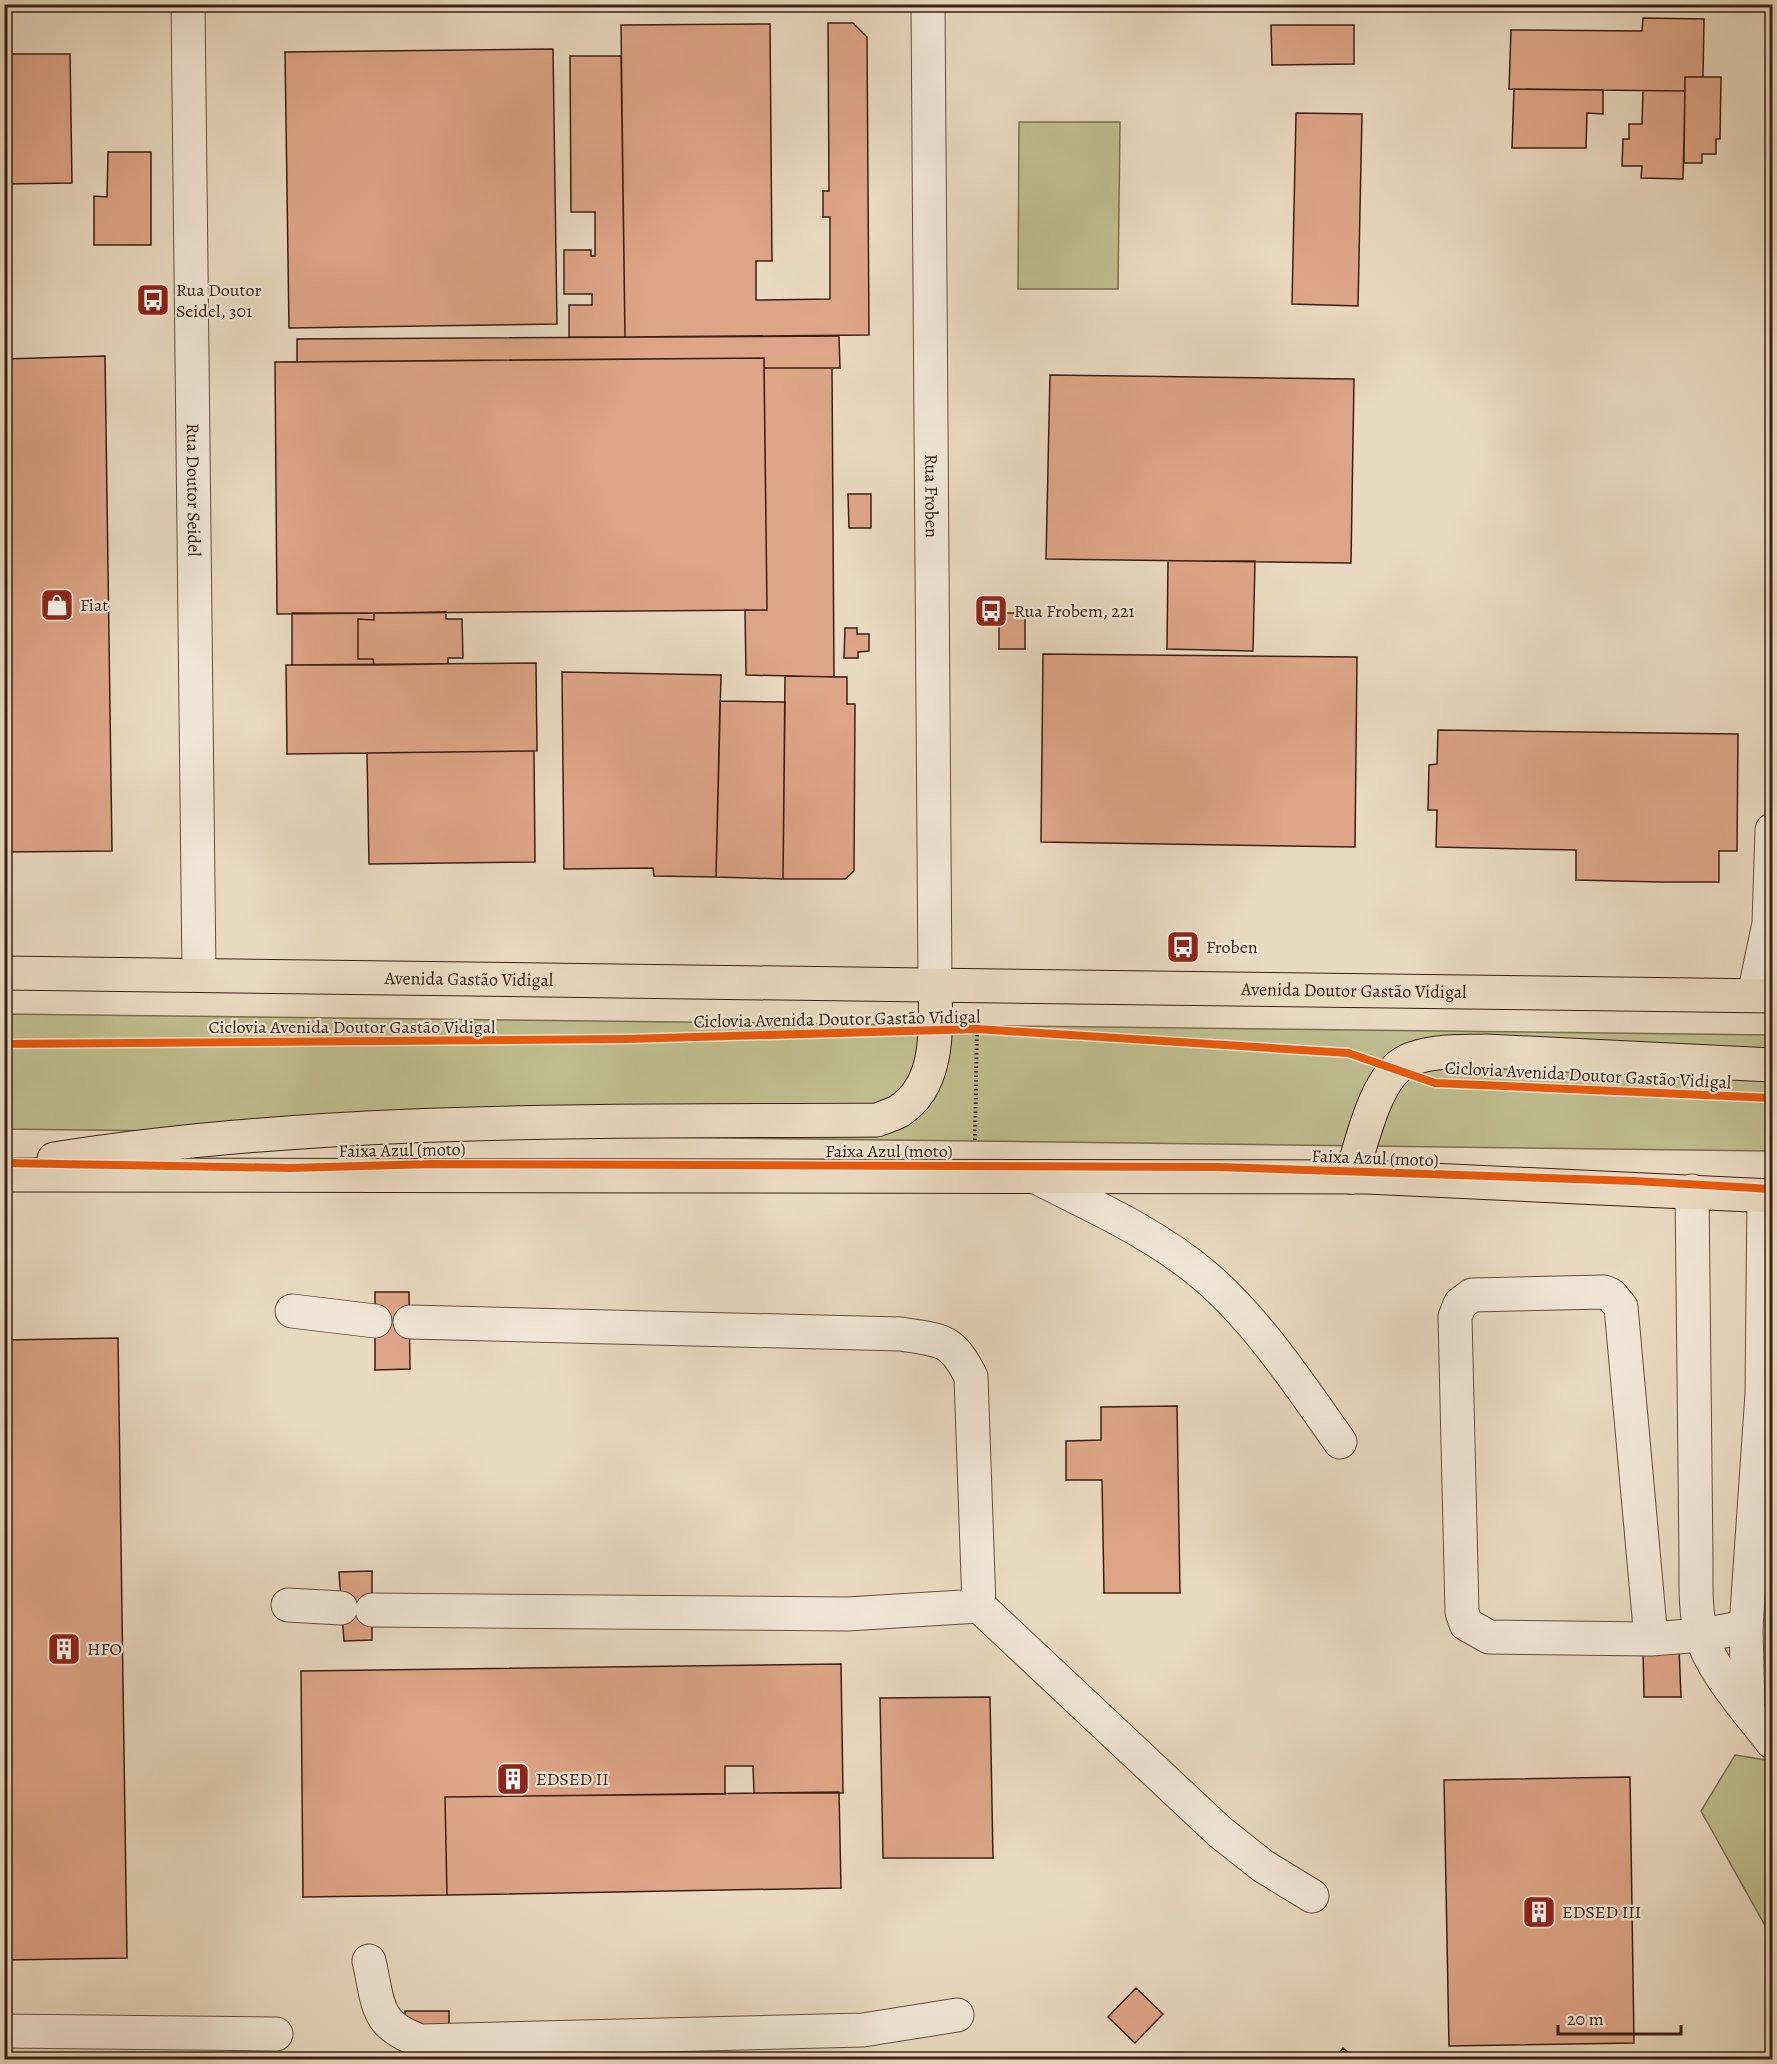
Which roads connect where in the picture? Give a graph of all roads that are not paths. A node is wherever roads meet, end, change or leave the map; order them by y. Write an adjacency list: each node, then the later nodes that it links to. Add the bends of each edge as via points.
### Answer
1 (188, 4): 5 (street, Rua Doutor Seidel)
2 (928, 4): 6 (street, Rua Froben)
3 (1773, 830): 7 (street)
4 (4, 973): 5 (highway, Avenida Gastão Vidigal)
5 (199, 974): 6 (highway, Avenida Gastão Vidigal)
6 (935, 986): 7 (highway, Avenida Doutor Gastão Vidigal); 9 (highway, via 936,1030 931,1062 915,1096 899,1111 877,1120 536,1122 285,1131 132,1147)
7 (1763, 995)
8 (1773, 1065): 10 (highway, via 1486,1051 1441,1052 1406,1061 1395,1070 1372,1110)
9 (11, 1167): 10 (street, Faixa Azul (moto), via 1218,1167); 11 (highway)
10 (1351, 1174): 11 (highway); 12 (highway); 13 (street, Faixa Azul (moto))
11 (1036, 1177): 17 (street, via 1144,1235 1206,1276 1290,1373)
12 (1692, 1191): 13 (highway); 21 (street, via 1696,1560)
13 (1770, 1194): 20 (street, via 1762,1394)
14 (292, 1311): 15 (street)
15 (375, 1321)
16 (410, 1322): 19 (street, via 901,1334 941,1340 959,1352 971,1377)
17 (1340, 1442)
18 (288, 1605): 19 (street, via 847,1614)
19 (979, 1606): 25 (street, via 1220,1832 1263,1866)
20 (1746, 1627): 21 (street); 23 (street)
21 (1702, 1635): 22 (street); 23 (street, via 1714,1663)
22 (1651, 1639): 22 (street, via 1489,1637 1466,1623 1462,1612 1455,1317 1466,1298 1604,1292 1621,1307)
23 (1748, 1711): 24 (street)
24 (1773, 1743)
25 (1312, 1896)
26 (369, 1961): 27 (street, via 381,2015 390,2027 421,2042 863,2030)
27 (957, 2015)
28 (4, 2031): 29 (street)
29 (276, 2034)

